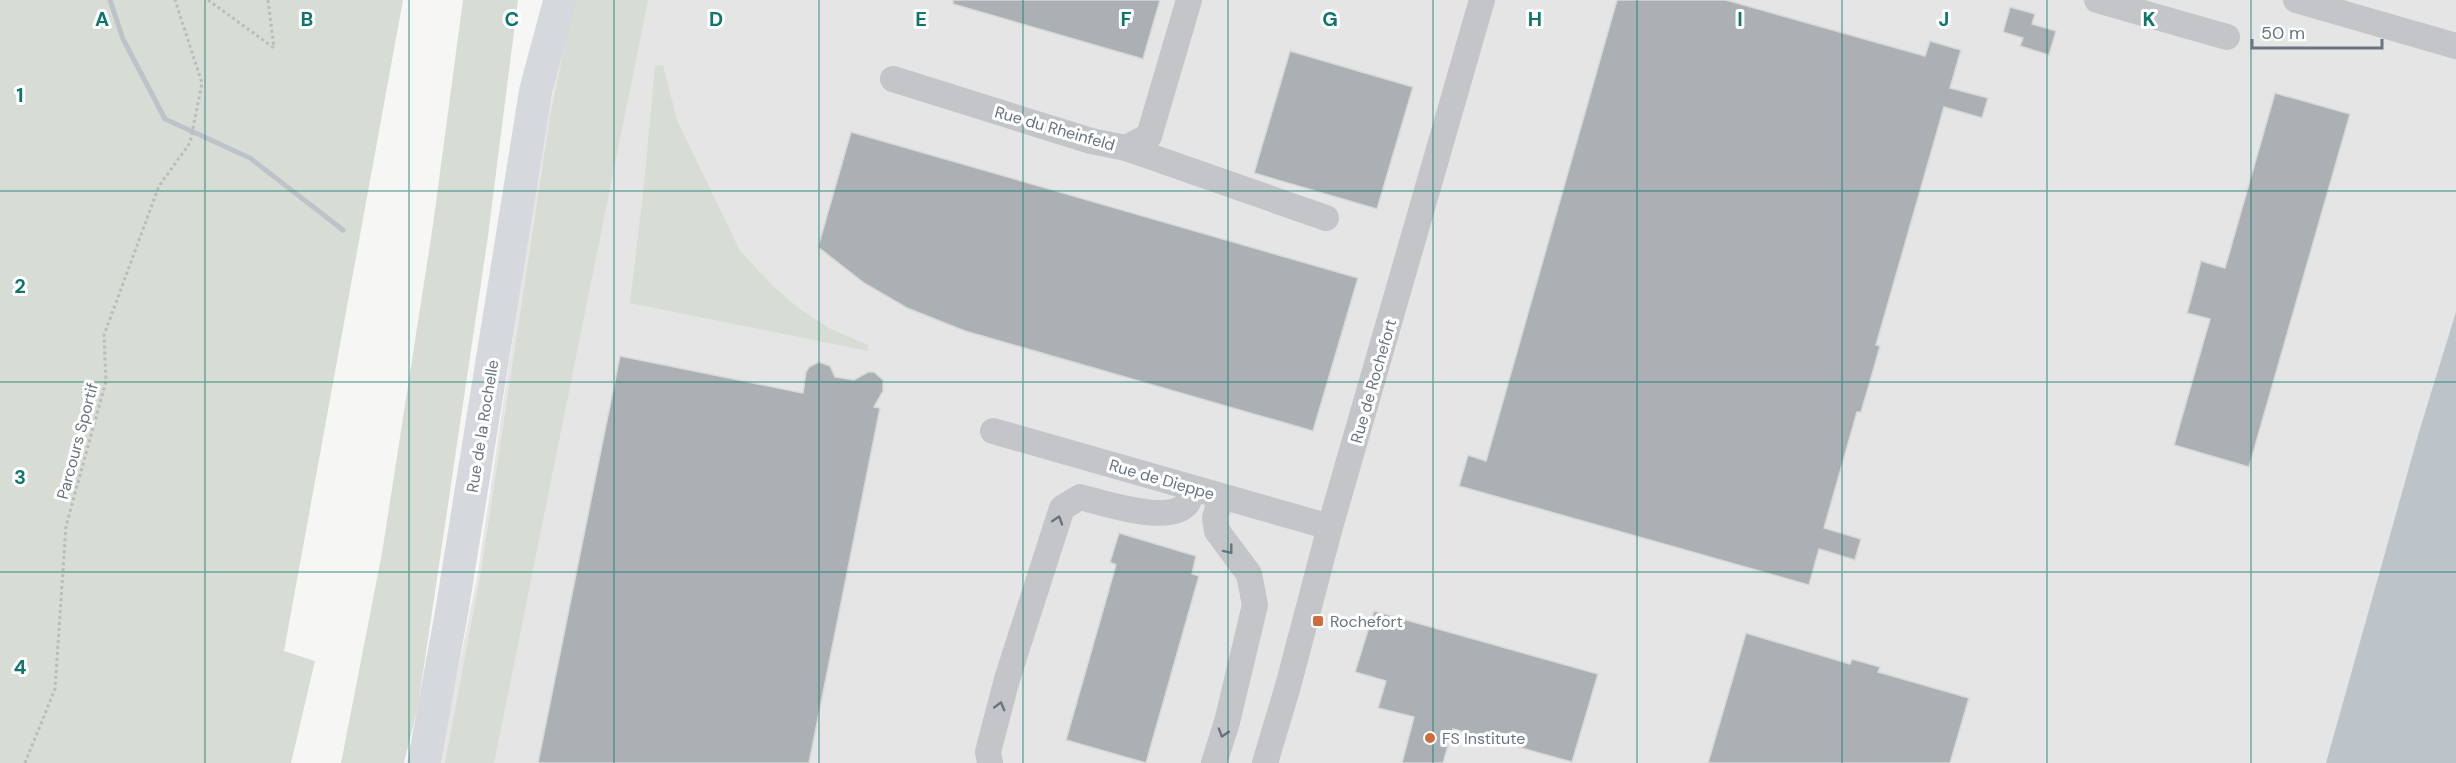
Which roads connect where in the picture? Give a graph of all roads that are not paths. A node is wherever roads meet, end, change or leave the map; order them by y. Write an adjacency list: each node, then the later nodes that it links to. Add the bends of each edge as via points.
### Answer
1 (538, 0): 10 (main road, Rue de la Rochelle)
2 (560, 0): 10 (main road, Rue de la Rochelle)
3 (1189, 0): 11 (street, Rue du Rheinfeld, via 1149,136)
4 (1482, 0): 16 (street, Rue de Rochefort)
5 (2097, 0): 7 (street)
6 (2296, 0): 8 (street)
7 (2227, 37)
8 (2456, 46)
9 (893, 79): 11 (street, Rue du Rheinfeld, via 1091,141)
10 (536, 88): 17 (main road, Rue de la Rochelle)
11 (1126, 148): 12 (street)
12 (1326, 218)
13 (993, 431): 14 (street, Rue de Dieppe)
14 (1191, 488): 15 (street, Rue de Dieppe); 18 (street, one-way to 14, via 988,752 1007,679 1062,508 1080,497 1148,513 1175,512 1188,501)
15 (1221, 496): 16 (street, Rue de Dieppe); 19 (street, one-way to 19, via 1215,518 1217,531 1249,574 1255,605)
16 (1330, 527): 20 (street, Rue de Rochefort)
17 (424, 763)
18 (990, 763)
19 (1214, 763)
20 (1265, 763)

